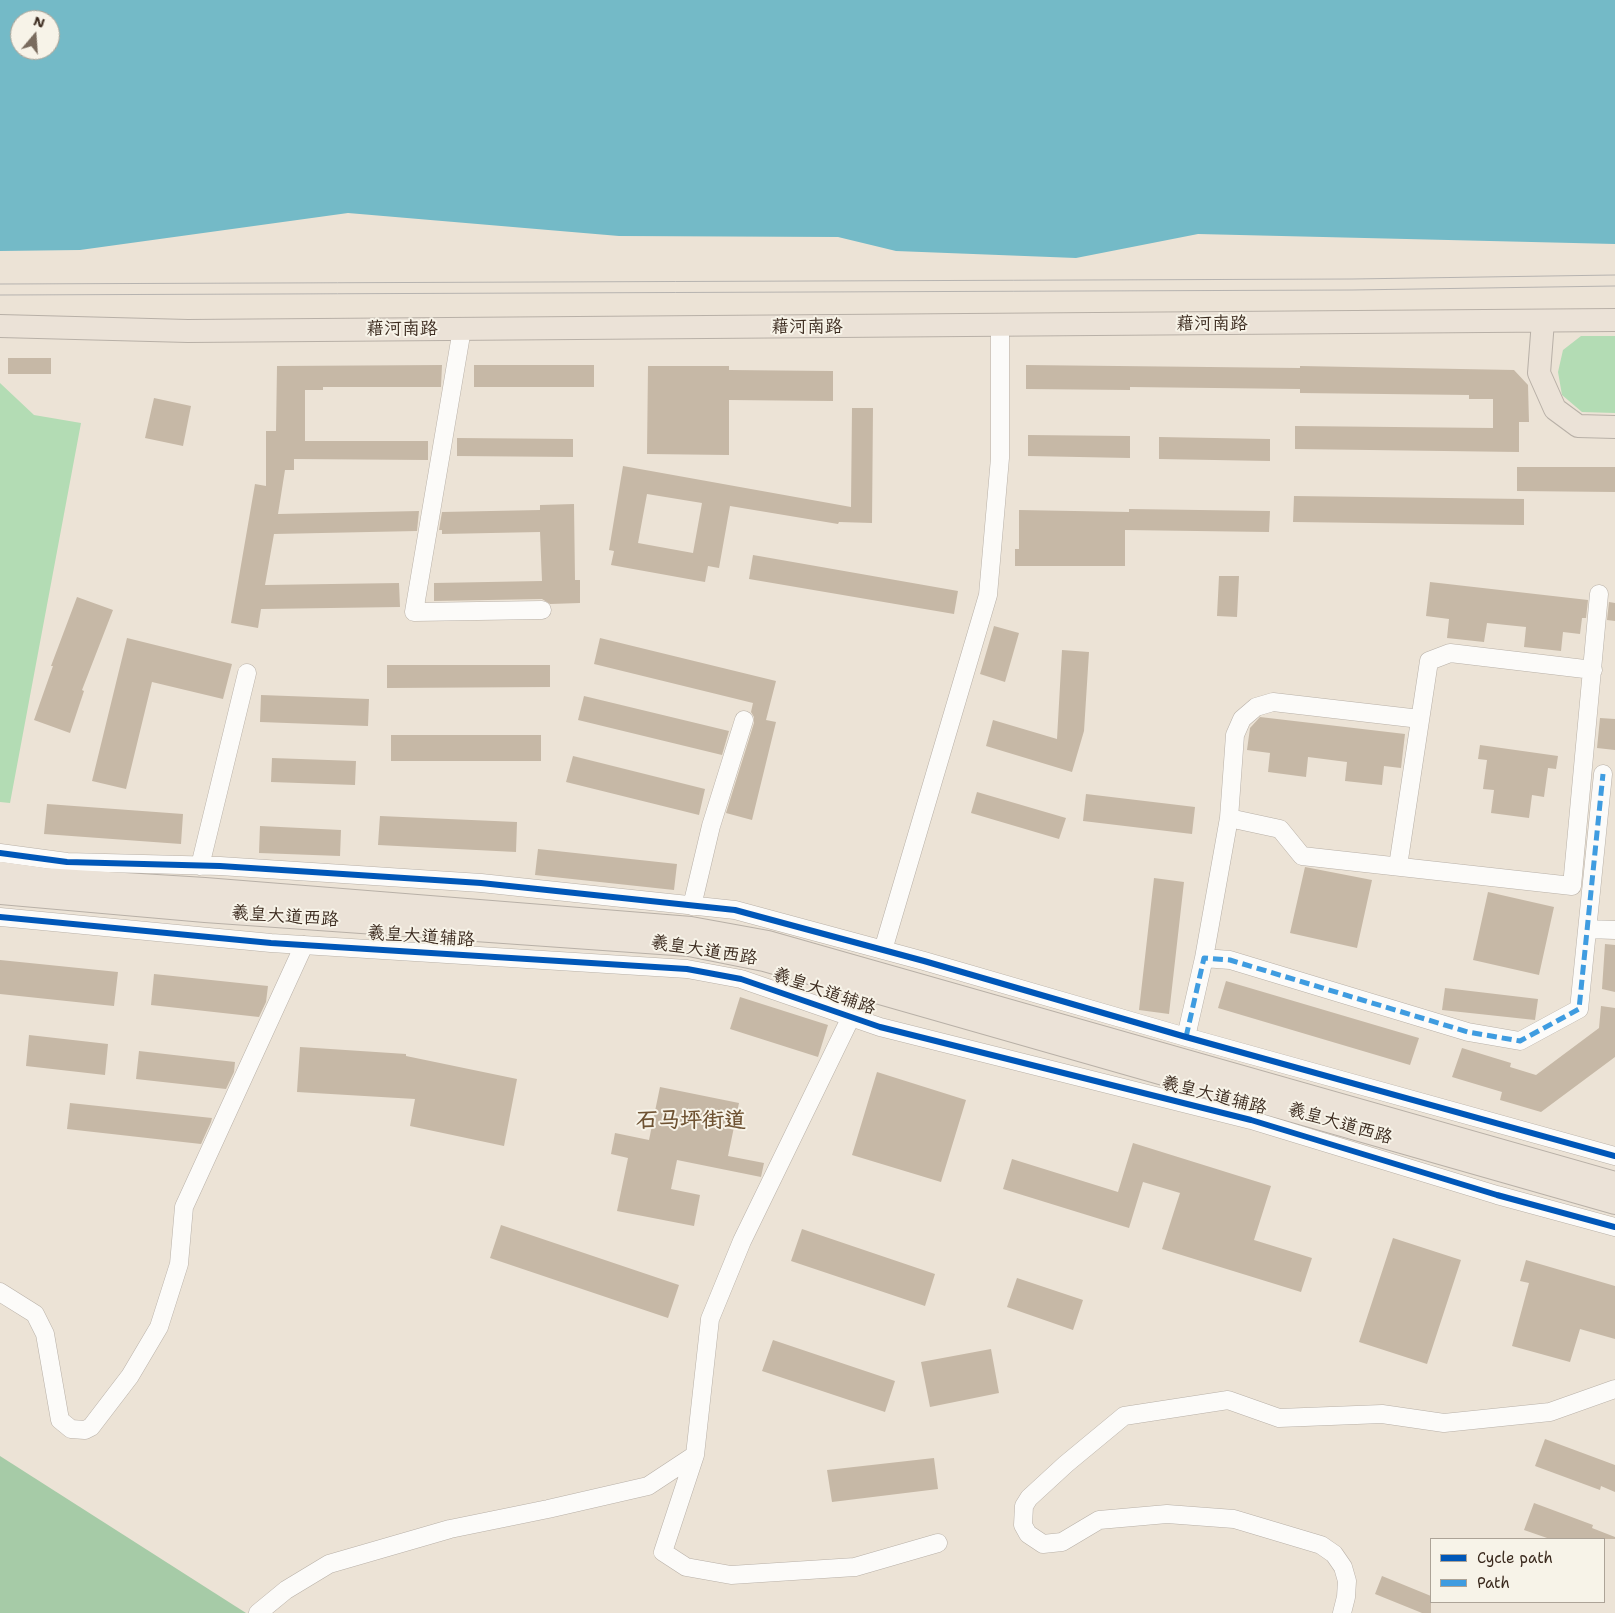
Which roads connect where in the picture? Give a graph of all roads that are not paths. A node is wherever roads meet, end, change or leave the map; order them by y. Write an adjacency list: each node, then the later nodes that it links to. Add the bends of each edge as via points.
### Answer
1 (1615, 320): 2 (main road, 藉河南路)
2 (1543, 321): 3 (main road, 藉河南路); 6 (main road, via 1539,373 1555,409 1578,426)
3 (1000, 325): 5 (main road, 藉河南路); 25 (street, via 1000,458 988,595)
4 (0, 326): 5 (main road, 藉河南路, via 188,331)
5 (462, 329): 8 (street, via 414,612)
6 (1615, 427)
7 (1599, 594): 9 (street)
8 (542, 610)
9 (1592, 670): 12 (street, via 1450,653 1429,661); 17 (street, via 1572,886)
10 (247, 673): 16 (street)
11 (744, 720): 20 (street, via 711,826)
12 (1420, 720): 14 (street, via 1273,702 1256,707 1242,719 1234,735); 17 (street)
13 (1604, 774): 22 (street)
14 (1229, 818): 17 (street, via 1280,829 1302,856); 26 (street)
15 (0, 854): 16 (street, via 67,862)
16 (200, 866): 20 (street, via 481,883)
17 (1398, 866)
18 (0, 872): 30 (main road, 羲皇大道西路, via 43,879 691,928 768,942)
19 (0, 893): 31 (main road, 羲皇大道西路, via 215,912 689,945 764,960)
20 (692, 906): 25 (street, via 734,910)
21 (0, 917): 24 (street, 羲皇大道辅路)
22 (1588, 929): 23 (street); 26 (street, via 1579,1009 1520,1041 1468,1032 1230,960)
23 (1615, 930)
24 (304, 945): 27 (street, 羲皇大道辅路, via 687,969 741,979); 33 (street, via 184,1207 179,1264 159,1326 130,1376 91,1428 71,1429 60,1420 45,1334 35,1314)
25 (883, 950): 28 (street)
26 (1204, 958): 28 (street)
27 (851, 1017): 32 (street, 羲皇大道辅路, via 1251,1120 1497,1195); 35 (street, via 742,1241 710,1319)
28 (1186, 1037): 29 (street)
29 (1615, 1156)
30 (1615, 1184)
31 (1615, 1203)
32 (1615, 1227)
33 (0, 1292)
34 (1615, 1388): 38 (street, via 1550,1412 1444,1423 1382,1414 1279,1418 1228,1400 1124,1416 1066,1464 1024,1506 1023,1525 1028,1534 1043,1544 1062,1542 1099,1520 1167,1514 1234,1519 1322,1545 1343,1567 1347,1582)
35 (695, 1455): 36 (street, via 663,1552 686,1567 731,1575 854,1567); 37 (street, via 648,1486 450,1529 329,1564 286,1590)
36 (938, 1543)
37 (258, 1613)
38 (1342, 1613)

